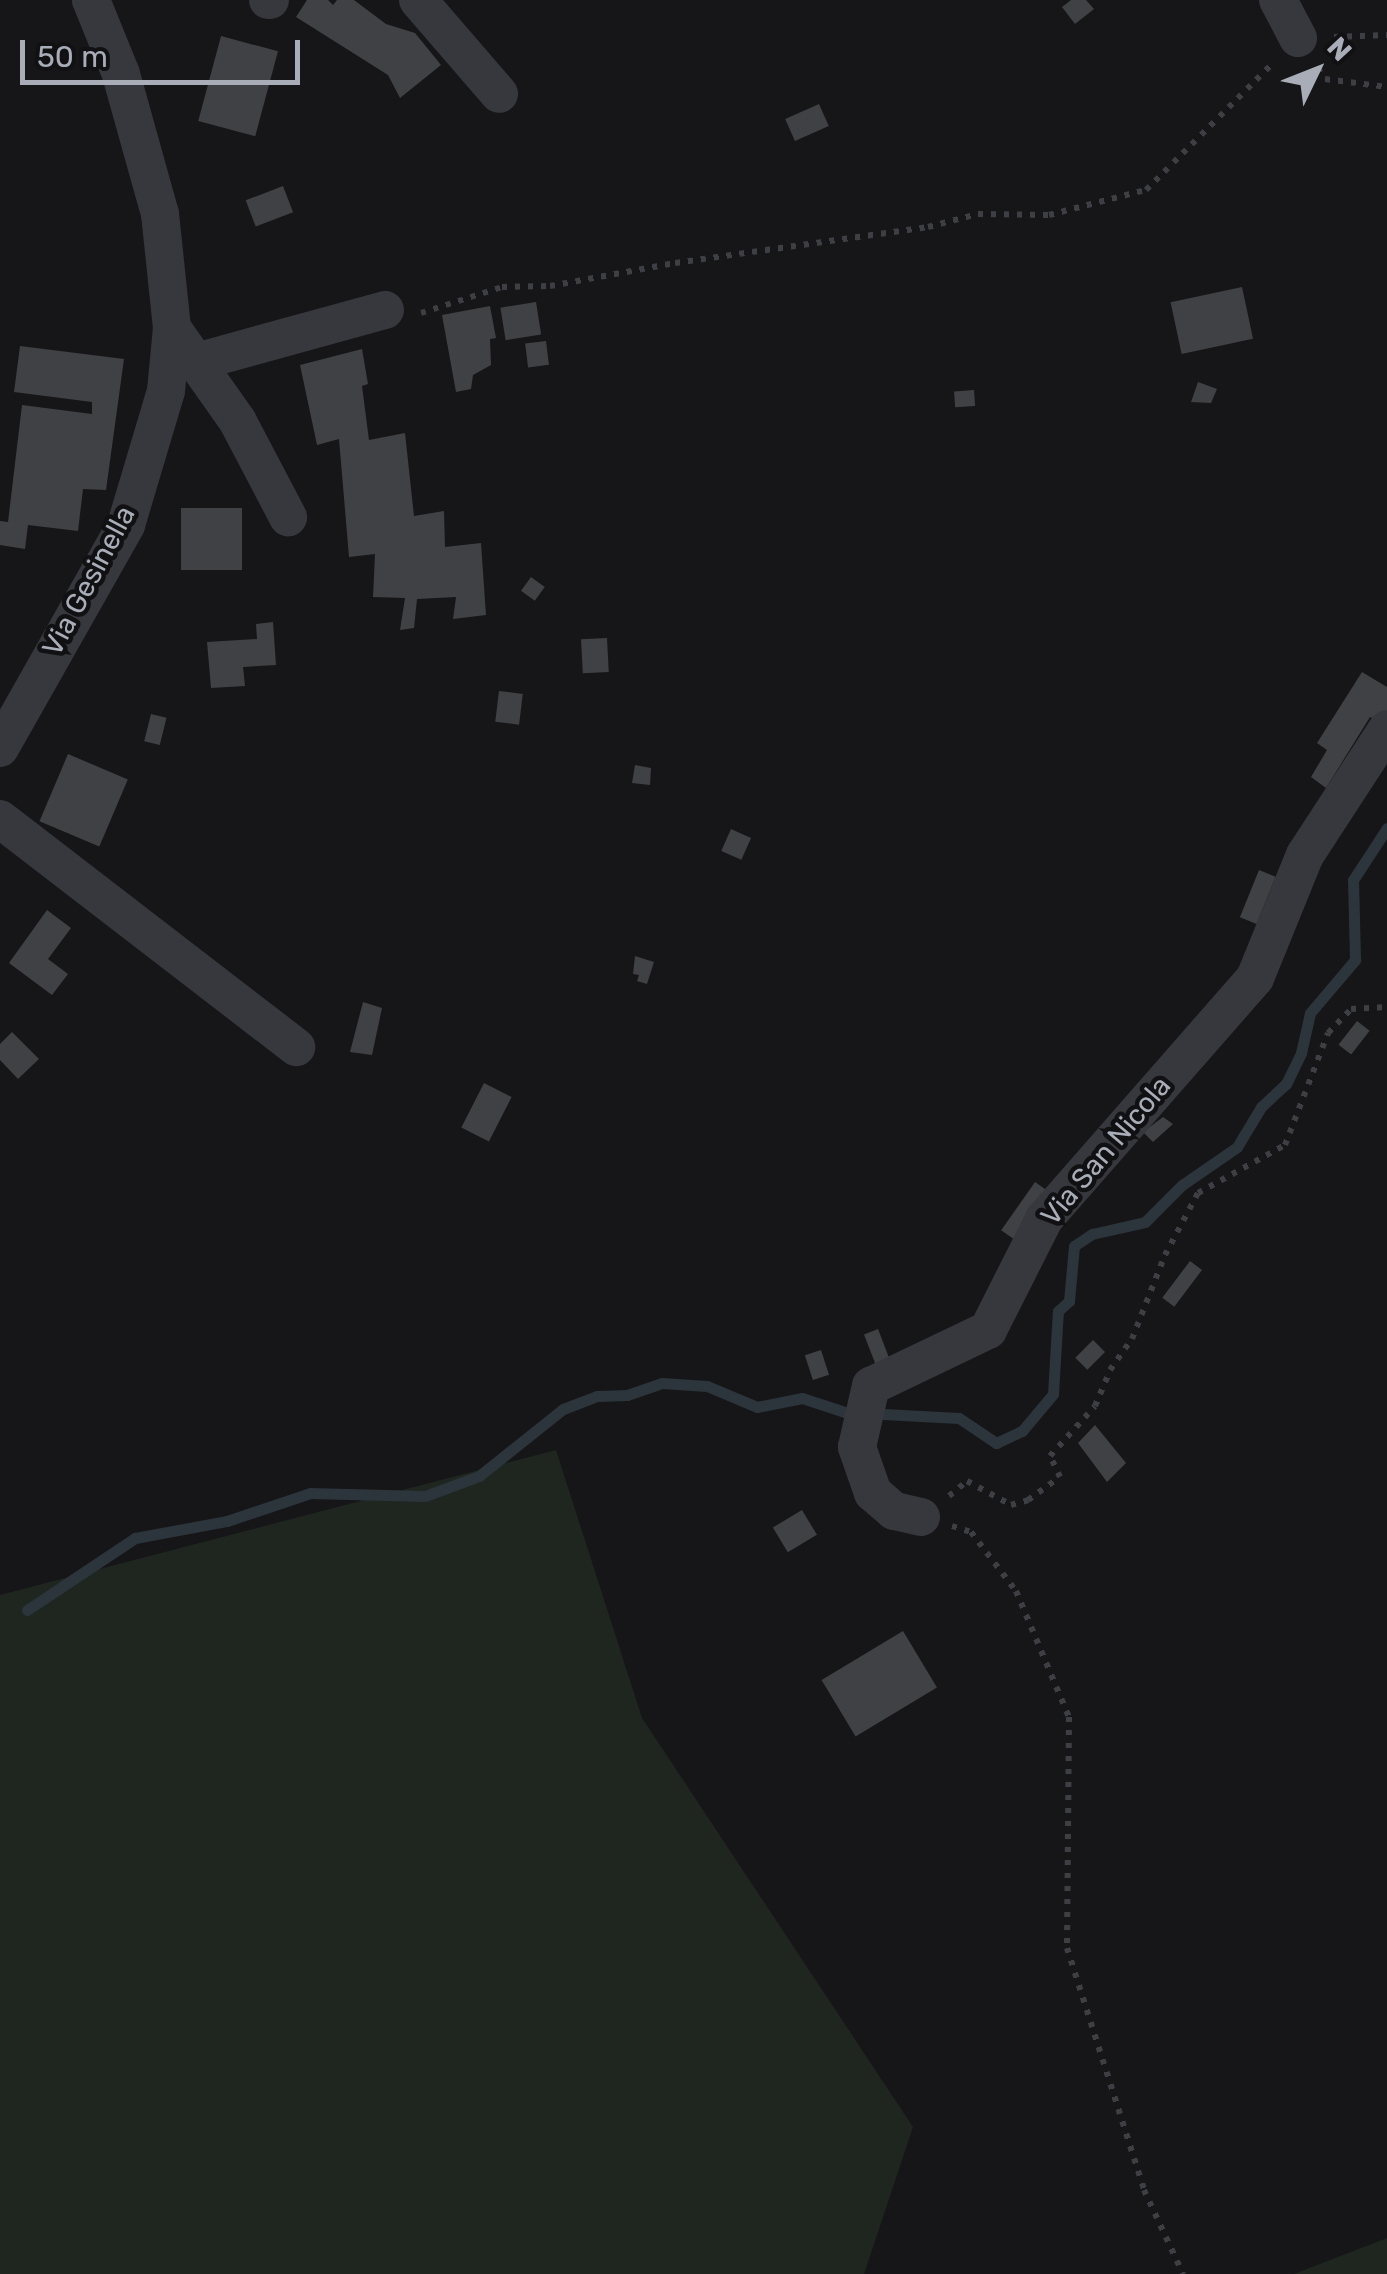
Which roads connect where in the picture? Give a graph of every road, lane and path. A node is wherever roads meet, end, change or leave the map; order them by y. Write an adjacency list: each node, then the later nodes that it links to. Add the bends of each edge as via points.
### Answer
1 (92, 0): 9 (lane, Via Gesinella, via 121,74 160,214)
2 (418, 0): 7 (lane)
3 (1278, 0): 5 (lane)
4 (1387, 35): 5 (path)
5 (1298, 38): 6 (path, via 1324,78); 8 (path, via 1146,190 1049,214 978,214 928,228 502,288 417,314)
6 (1387, 87)
7 (499, 94)
8 (385, 310): 10 (lane)
9 (172, 328): 10 (lane); 13 (lane, Via Gesinella, via 166,391 126,525)
10 (196, 362): 11 (lane, via 237,420)
11 (288, 517)
12 (1387, 729): 17 (lane, Via San Nicola, via 1305,855 1256,978 1044,1220 988,1330 871,1386 857,1447 873,1493 894,1512)
13 (2, 742)
14 (0, 819): 16 (lane)
15 (1387, 1006): 17 (path, via 1351,1010 1328,1033 1285,1145 1198,1193 1095,1406 1050,1456 1060,1476 1011,1506 967,1481)
16 (296, 1047)
17 (922, 1518): 18 (path, via 970,1532 1016,1591 1069,1717 1067,1948 1144,2190)
18 (1183, 2274)

